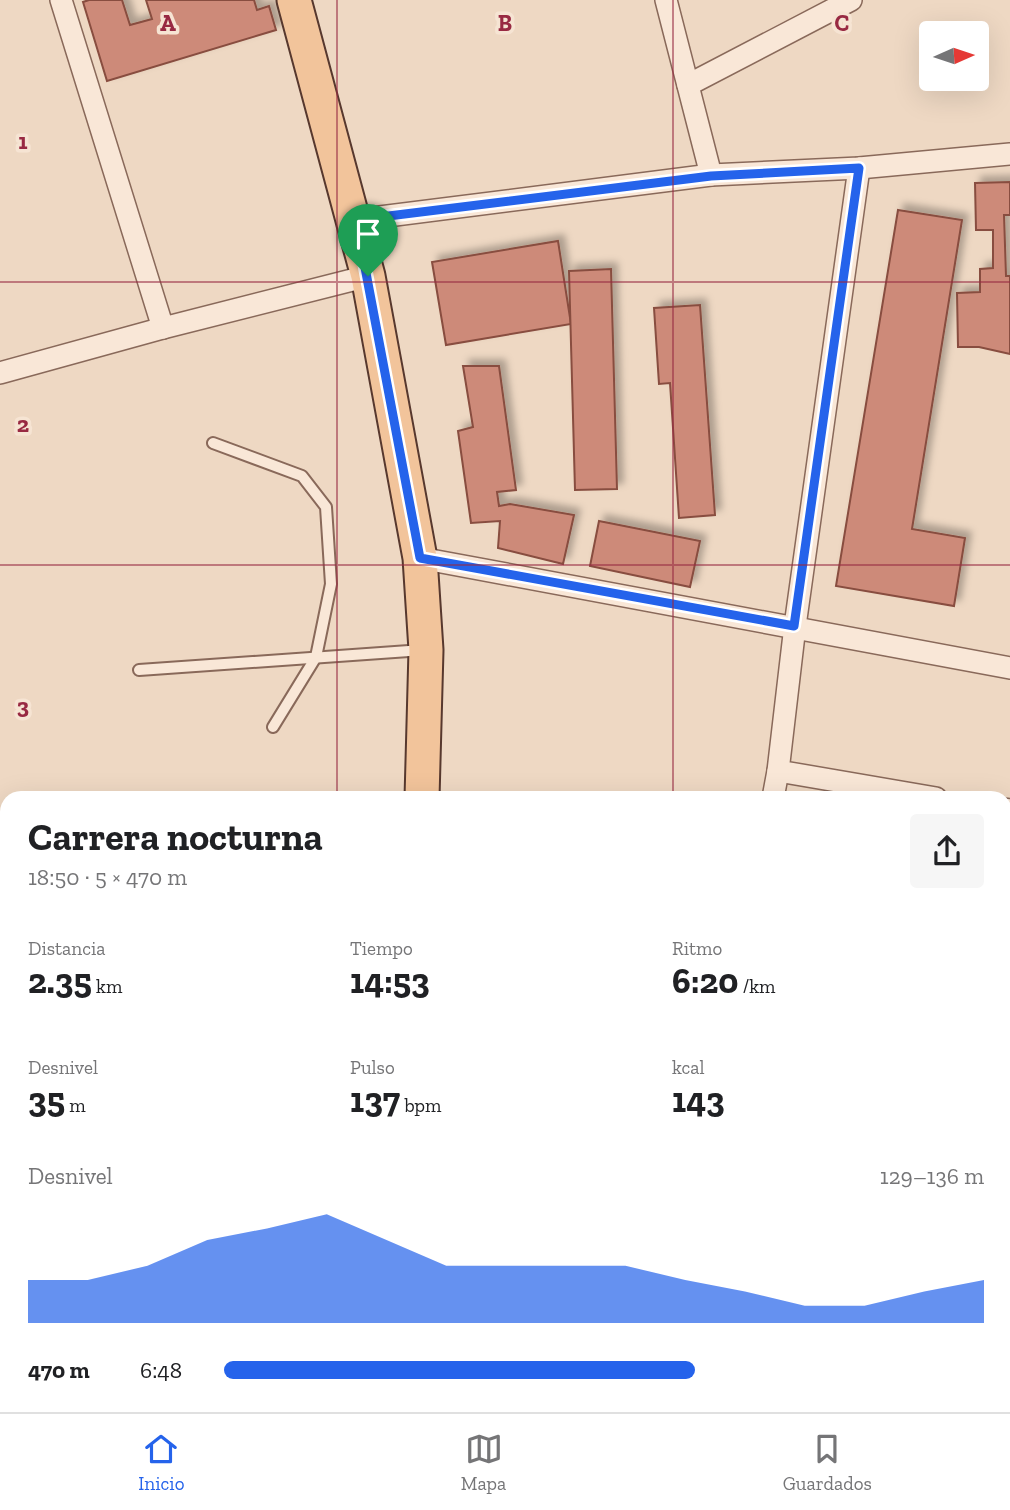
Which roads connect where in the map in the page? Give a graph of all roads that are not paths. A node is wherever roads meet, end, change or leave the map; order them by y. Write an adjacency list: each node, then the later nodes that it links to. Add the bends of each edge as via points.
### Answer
1 (61, 0): 11 (street)
2 (294, 0): 9 (main road)
3 (666, 0): 5 (street)
4 (851, 0): 5 (street)
5 (688, 85): 8 (street)
6 (1010, 154): 7 (street)
7 (859, 168): 8 (street); 15 (street)
8 (711, 176): 9 (street)
9 (356, 220): 10 (main road)
10 (368, 276): 11 (street); 14 (main road)
11 (163, 328): 12 (street)
12 (0, 373)
13 (214, 443): 17 (lane, via 302,476 326,507 331,584)
14 (420, 558): 15 (street); 16 (main road)
15 (794, 626): 18 (street); 21 (street)
16 (426, 650): 17 (lane); 22 (main road)
17 (316, 657): 19 (lane); 20 (lane)
18 (1010, 668)
19 (139, 670)
20 (273, 727)
21 (778, 771): 23 (street); 24 (street)
22 (422, 791)
23 (775, 791)
24 (895, 791)

